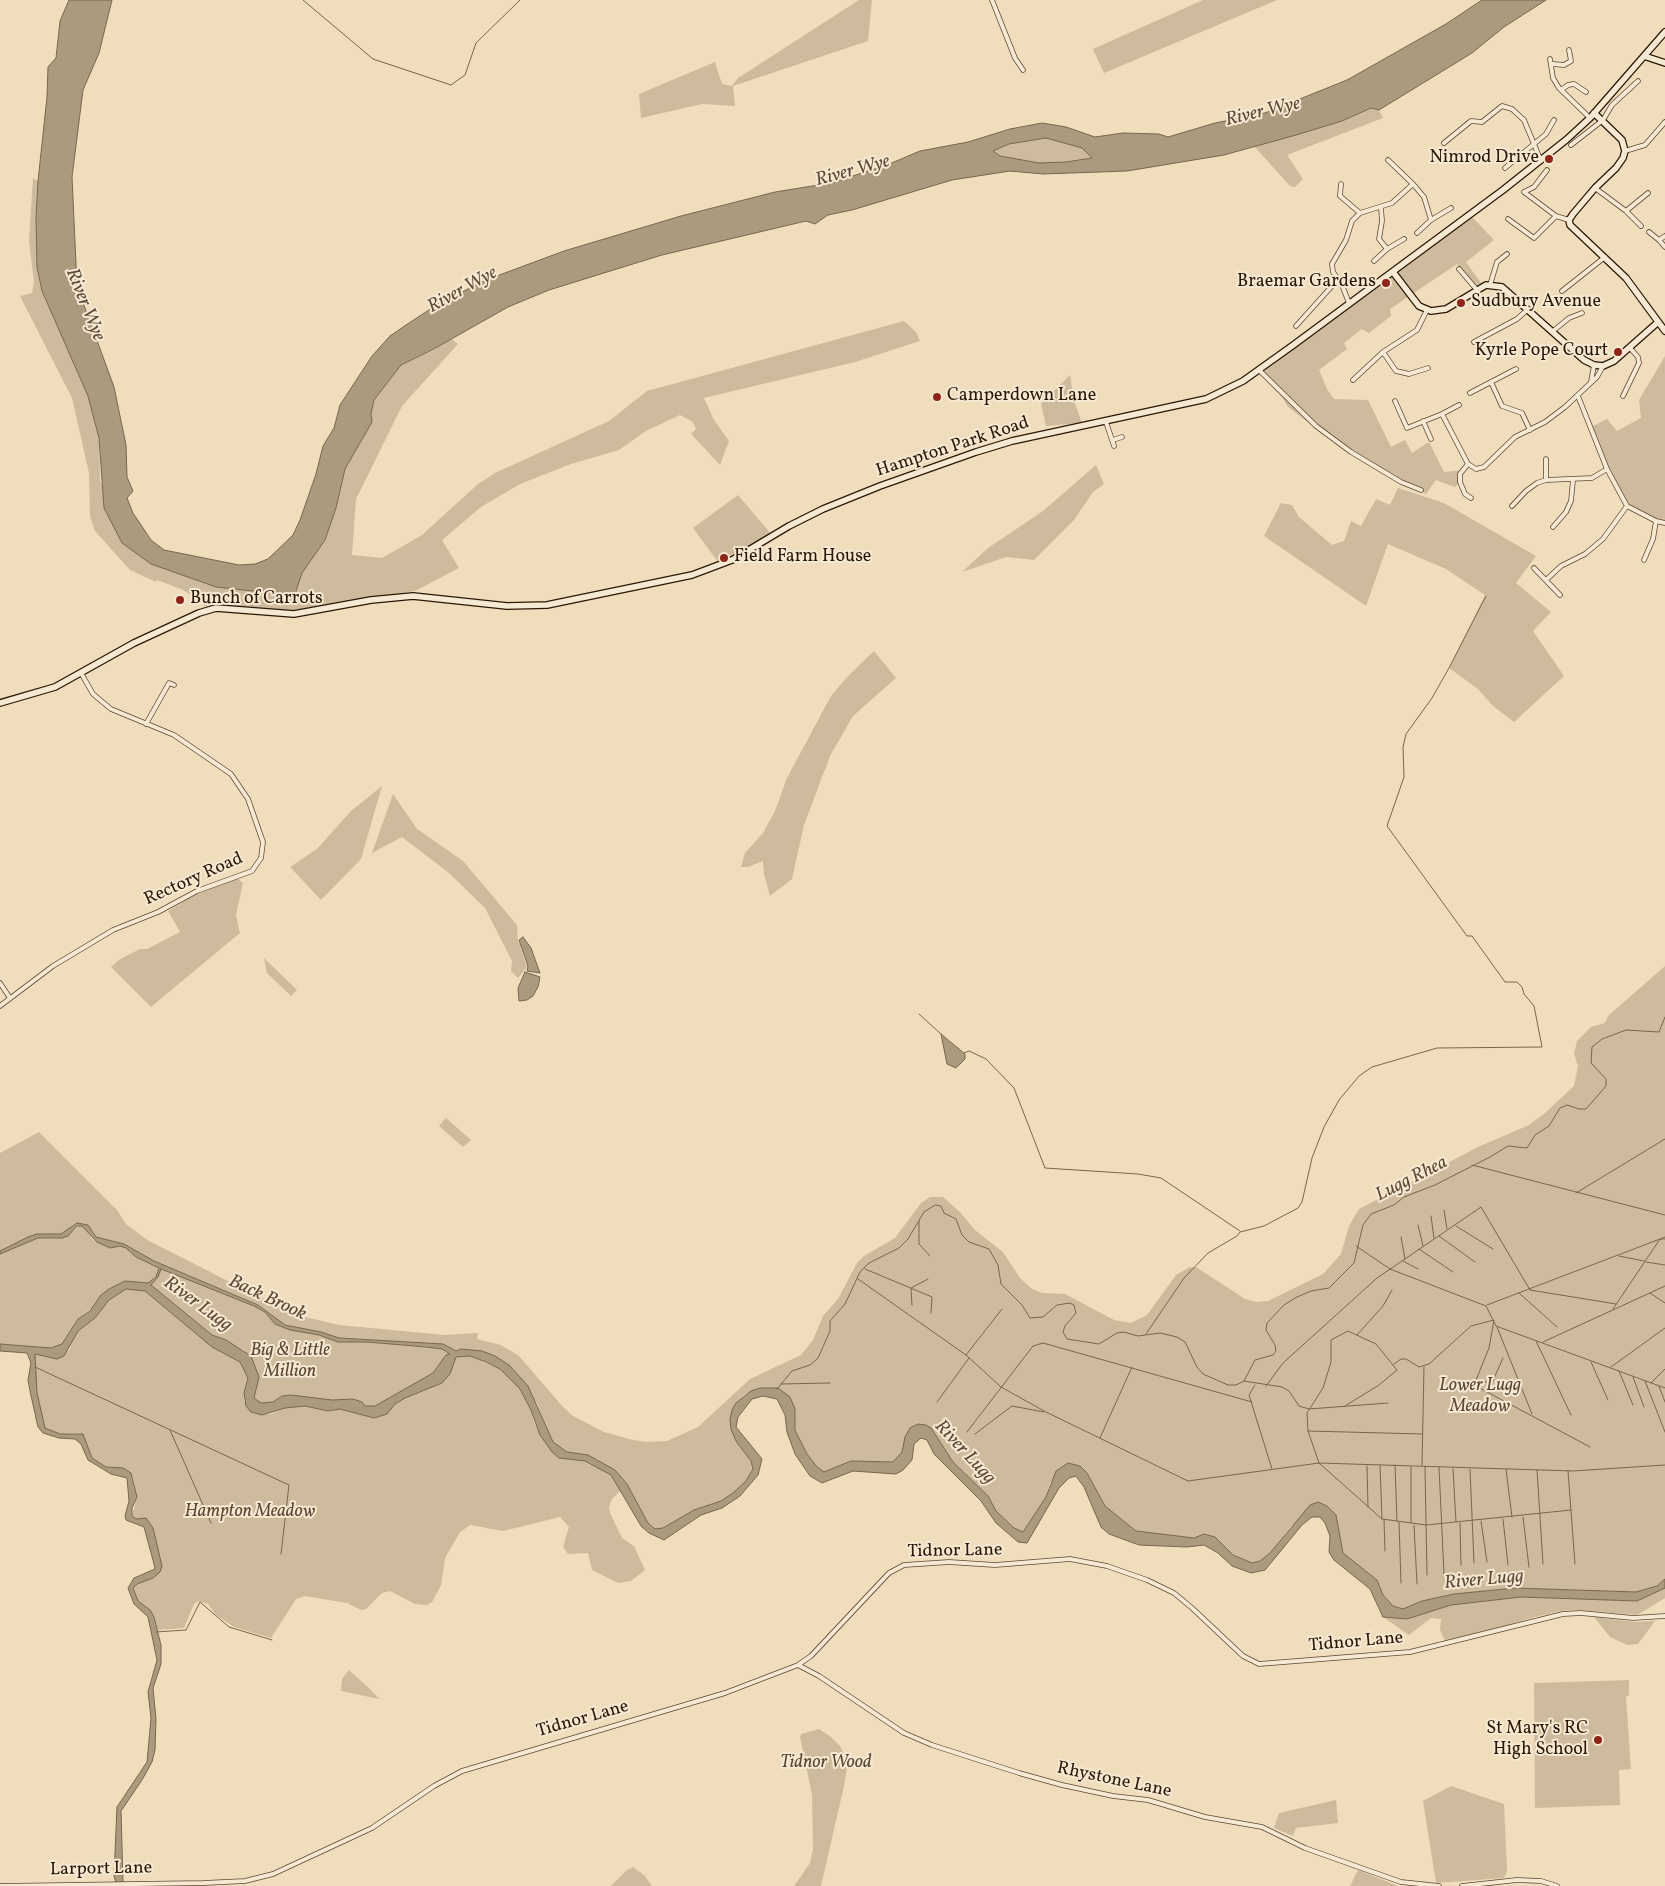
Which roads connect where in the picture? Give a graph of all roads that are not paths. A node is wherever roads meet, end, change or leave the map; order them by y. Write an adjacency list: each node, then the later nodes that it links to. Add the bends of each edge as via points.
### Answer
1 (992, 0): 8 (street)
2 (1665, 32): 4 (main road, Hampton Park Road)
3 (1569, 50): 7 (street, via 1571,61 1564,65)
4 (1644, 56): 6 (main road); 12 (main road, Hampton Park Road)
5 (1550, 59): 7 (street)
6 (1665, 63)
7 (1553, 64): 10 (street, via 1553,78)
8 (1023, 70)
9 (1638, 81): 15 (street, via 1612,105)
10 (1561, 90): 11 (street, via 1574,84); 13 (street)
11 (1586, 92)
12 (1594, 113): 13 (main road, Hampton Park Road); 15 (main road)
13 (1590, 118): 22 (main road, Hampton Park Road)
14 (1554, 120): 18 (street)
15 (1602, 120): 19 (street); 20 (main road, via 1622,140)
16 (1665, 122): 20 (street, via 1645,145)
17 (1444, 143): 18 (street, via 1471,121 1482,122 1502,106 1520,114)
18 (1534, 145): 22 (street); 23 (street)
19 (1571, 145)
20 (1625, 151): 27 (main road, via 1616,168)
21 (1388, 160): 26 (street)
22 (1540, 161): 49 (main road, Hampton Park Road)
23 (1505, 168)
24 (1547, 170): 33 (street, via 1534,187 1524,192)
25 (1341, 184): 32 (street, via 1340,196)
26 (1414, 184): 29 (street, via 1398,199); 35 (street, via 1424,196)
27 (1595, 188): 31 (street); 36 (main road)
28 (1648, 193): 31 (street)
29 (1381, 208): 32 (street); 44 (street, via 1379,239)
30 (1451, 208): 35 (street)
31 (1626, 211): 37 (street)
32 (1360, 213): 50 (street, via 1352,221 1346,240 1332,264 1333,272)
33 (1556, 216): 34 (street, via 1534,238); 36 (street)
34 (1508, 219)
35 (1430, 220): 39 (street)
36 (1569, 220): 46 (main road, via 1572,228)
37 (1641, 226)
38 (1649, 232): 42 (street)
39 (1417, 233)
40 (1665, 236): 42 (street)
41 (1404, 239): 44 (street)
42 (1659, 240): 43 (street)
43 (1665, 247)
44 (1387, 249): 47 (street)
45 (1507, 254): 51 (street, via 1497,262)
46 (1605, 257): 53 (street); 58 (main road, via 1635,288)
47 (1374, 261)
48 (1459, 269): 52 (street)
49 (1393, 272): 54 (main road, Hampton Park Road); 56 (main road, via 1419,306)
50 (1340, 281): 54 (street); 59 (street)
51 (1490, 285): 52 (main road); 55 (main road, via 1502,287)
52 (1477, 290): 56 (main road, via 1446,309)
53 (1562, 291)
54 (1349, 303): 69 (main road, Hampton Park Road)
55 (1528, 309): 61 (main road); 62 (street, via 1517,319)
56 (1427, 310): 64 (street, via 1417,330)
57 (1582, 313): 61 (street, via 1569,318)
58 (1657, 323): 60 (main road); 63 (main road)
59 (1296, 326)
60 (1665, 330)
61 (1552, 332): 65 (main road)
62 (1474, 342)
63 (1630, 348): 66 (main road); 75 (street, via 1639,363)
64 (1383, 352): 67 (street, via 1396,371 1409,374); 70 (street)
65 (1594, 365): 66 (main road); 72 (street)
66 (1603, 366): 72 (street)
67 (1428, 368)
68 (1516, 369): 71 (street)
69 (1259, 370): 80 (main road, Hampton Park Road, via 1206,399); 91 (street, via 1316,426 1351,452)
70 (1353, 380)
71 (1491, 382): 73 (street); 81 (street, via 1502,406 1522,413)
72 (1590, 384): 74 (street)
73 (1470, 393)
74 (1578, 396): 81 (street); 88 (street)
75 (1623, 396)
76 (1395, 401): 79 (street, via 1407,428)
77 (1459, 405): 78 (street)
78 (1442, 414): 79 (street); 87 (street)
79 (1423, 421): 83 (street)
80 (1106, 422): 84 (street); 102 (main road, Hampton Park Road, via 1012,441 880,486 805,518 706,572 570,602 526,606 413,596 294,614 216,608 134,643)
81 (1530, 430): 87 (street, via 1508,442 1484,468 1476,469)
82 (1122, 437): 84 (street)
83 (1431, 439)
84 (1113, 440): 85 (street)
85 (1114, 446)
86 (1546, 459): 89 (street)
87 (1468, 464): 92 (street, via 1460,474 1460,482 1465,494)
88 (1607, 469): 90 (street, via 1592,478); 94 (street)
89 (1546, 480): 90 (street); 93 (street, via 1526,491)
90 (1573, 480): 97 (street, via 1571,501)
91 (1421, 490)
92 (1471, 498)
93 (1512, 506)
94 (1627, 506): 95 (street); 100 (street, via 1603,539 1585,554 1561,566)
95 (1656, 520): 96 (street); 98 (street, via 1653,539)
96 (1665, 522)
97 (1554, 527)
98 (1644, 560)
99 (1534, 568): 100 (street)
100 (1546, 580): 101 (street)
101 (1560, 595)
102 (81, 673): 104 (main road, Hampton Park Road, via 56,686); 105 (street, Rectory Road, via 99,700 116,712)
103 (169, 683): 105 (street)
104 (0, 704)
105 (146, 724): 107 (street, Rectory Road, via 174,735 231,774 248,799 261,833 263,848 259,863 252,871 197,891 158,912 112,930 53,966)
106 (0, 983): 107 (street)
107 (10, 998): 108 (street, Rectory Road)
108 (0, 1006)
109 (1665, 1616): 110 (street, Tidnor Lane, via 1633,1618 1563,1614 1410,1652 1259,1664 1243,1656 1174,1594 1147,1580 1107,1566 1070,1560 995,1565 929,1563 904,1565 889,1573 811,1656)
110 (798, 1665): 111 (street, Tidnor Lane, via 725,1693 462,1771 372,1828 273,1874 245,1881); 113 (street, Rhystone Lane, via 904,1733 932,1745 1062,1785 1148,1800 1205,1817 1262,1827 1305,1848 1401,1882)
111 (202, 1884): 112 (street, Larport Lane)
112 (0, 1886)
113 (1439, 1886)
114 (1462, 1886): 115 (street, via 1517,1880 1541,1881)
115 (1557, 1886)

